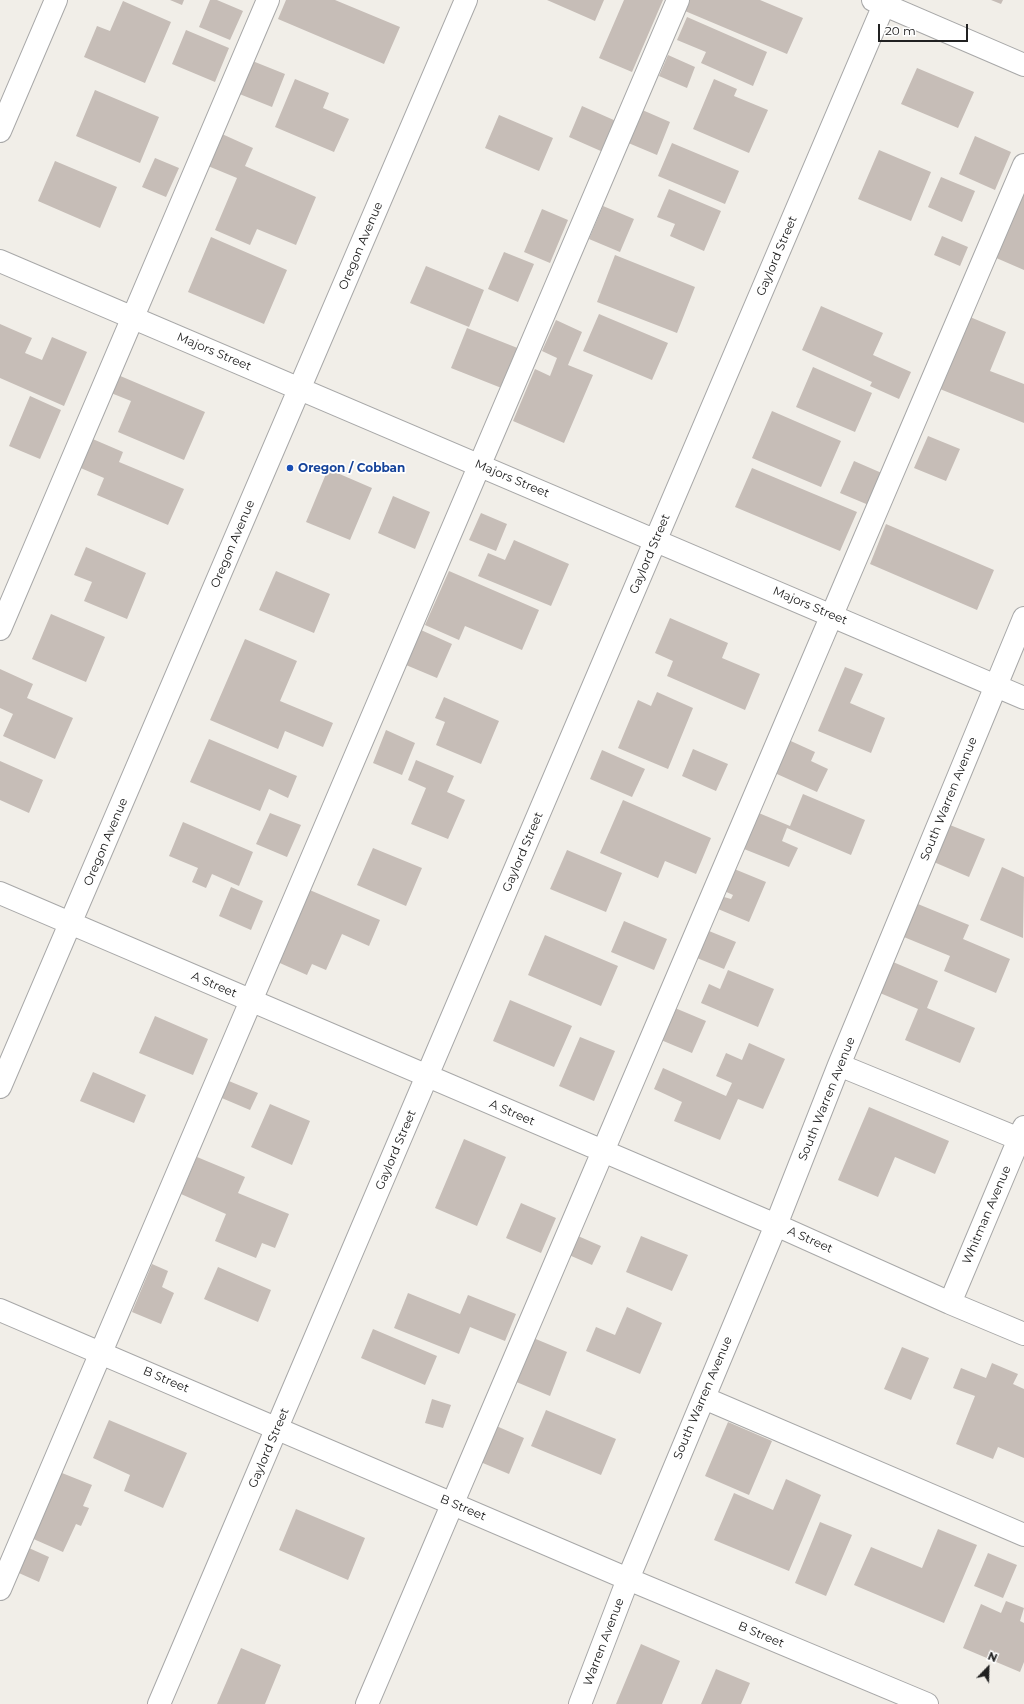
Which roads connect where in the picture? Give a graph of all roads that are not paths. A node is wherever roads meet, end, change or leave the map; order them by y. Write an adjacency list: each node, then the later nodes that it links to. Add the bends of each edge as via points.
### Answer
1 (56, 0): 7 (street)
2 (268, 0): 10 (street)
3 (466, 0): 11 (street, Oregon Avenue)
4 (678, 0): 12 (street)
5 (881, 2): 6 (street); 13 (street, Gaylord Street)
6 (1024, 65)
7 (0, 131)
8 (1024, 166): 14 (street)
9 (0, 261): 10 (street, Majors Street)
10 (134, 318): 11 (street, Majors Street); 16 (street)
11 (300, 389): 12 (street, Majors Street); 20 (street, Oregon Avenue)
12 (479, 465): 13 (street, Majors Street); 21 (street)
13 (656, 540): 14 (street, Majors Street); 23 (street, Gaylord Street)
14 (831, 616): 17 (street, Majors Street); 26 (street)
15 (1024, 618): 17 (street, South Warren Avenue)
16 (0, 629)
17 (995, 686): 18 (street, Majors Street); 22 (street, South Warren Avenue)
18 (1024, 698)
19 (0, 893): 20 (street, A Street)
20 (71, 924): 21 (street, A Street); 24 (street, Oregon Avenue)
21 (250, 1001): 23 (street, A Street); 31 (street)
22 (840, 1065): 25 (street); 27 (street, South Warren Avenue)
23 (427, 1076): 26 (street, A Street); 33 (street, Gaylord Street)
24 (0, 1087)
25 (1022, 1136): 28 (street, Whitman Avenue)
26 (602, 1151): 27 (street, A Street); 34 (street)
27 (776, 1225): 28 (street, A Street); 32 (street, South Warren Avenue)
28 (950, 1303): 30 (street, A Street)
29 (0, 1310): 31 (street, B Street)
30 (1024, 1334)
31 (100, 1352): 33 (street, B Street); 37 (street)
32 (704, 1398): 35 (street); 36 (street, South Warren Avenue)
33 (277, 1428): 34 (street, B Street); 38 (street, Gaylord Street)
34 (453, 1504): 36 (street, B Street); 39 (street)
35 (1024, 1535)
36 (628, 1579): 40 (street, Warren Avenue); 41 (street, B Street)
37 (0, 1589)
38 (159, 1704)
39 (367, 1704)
40 (580, 1704)
41 (927, 1704)

